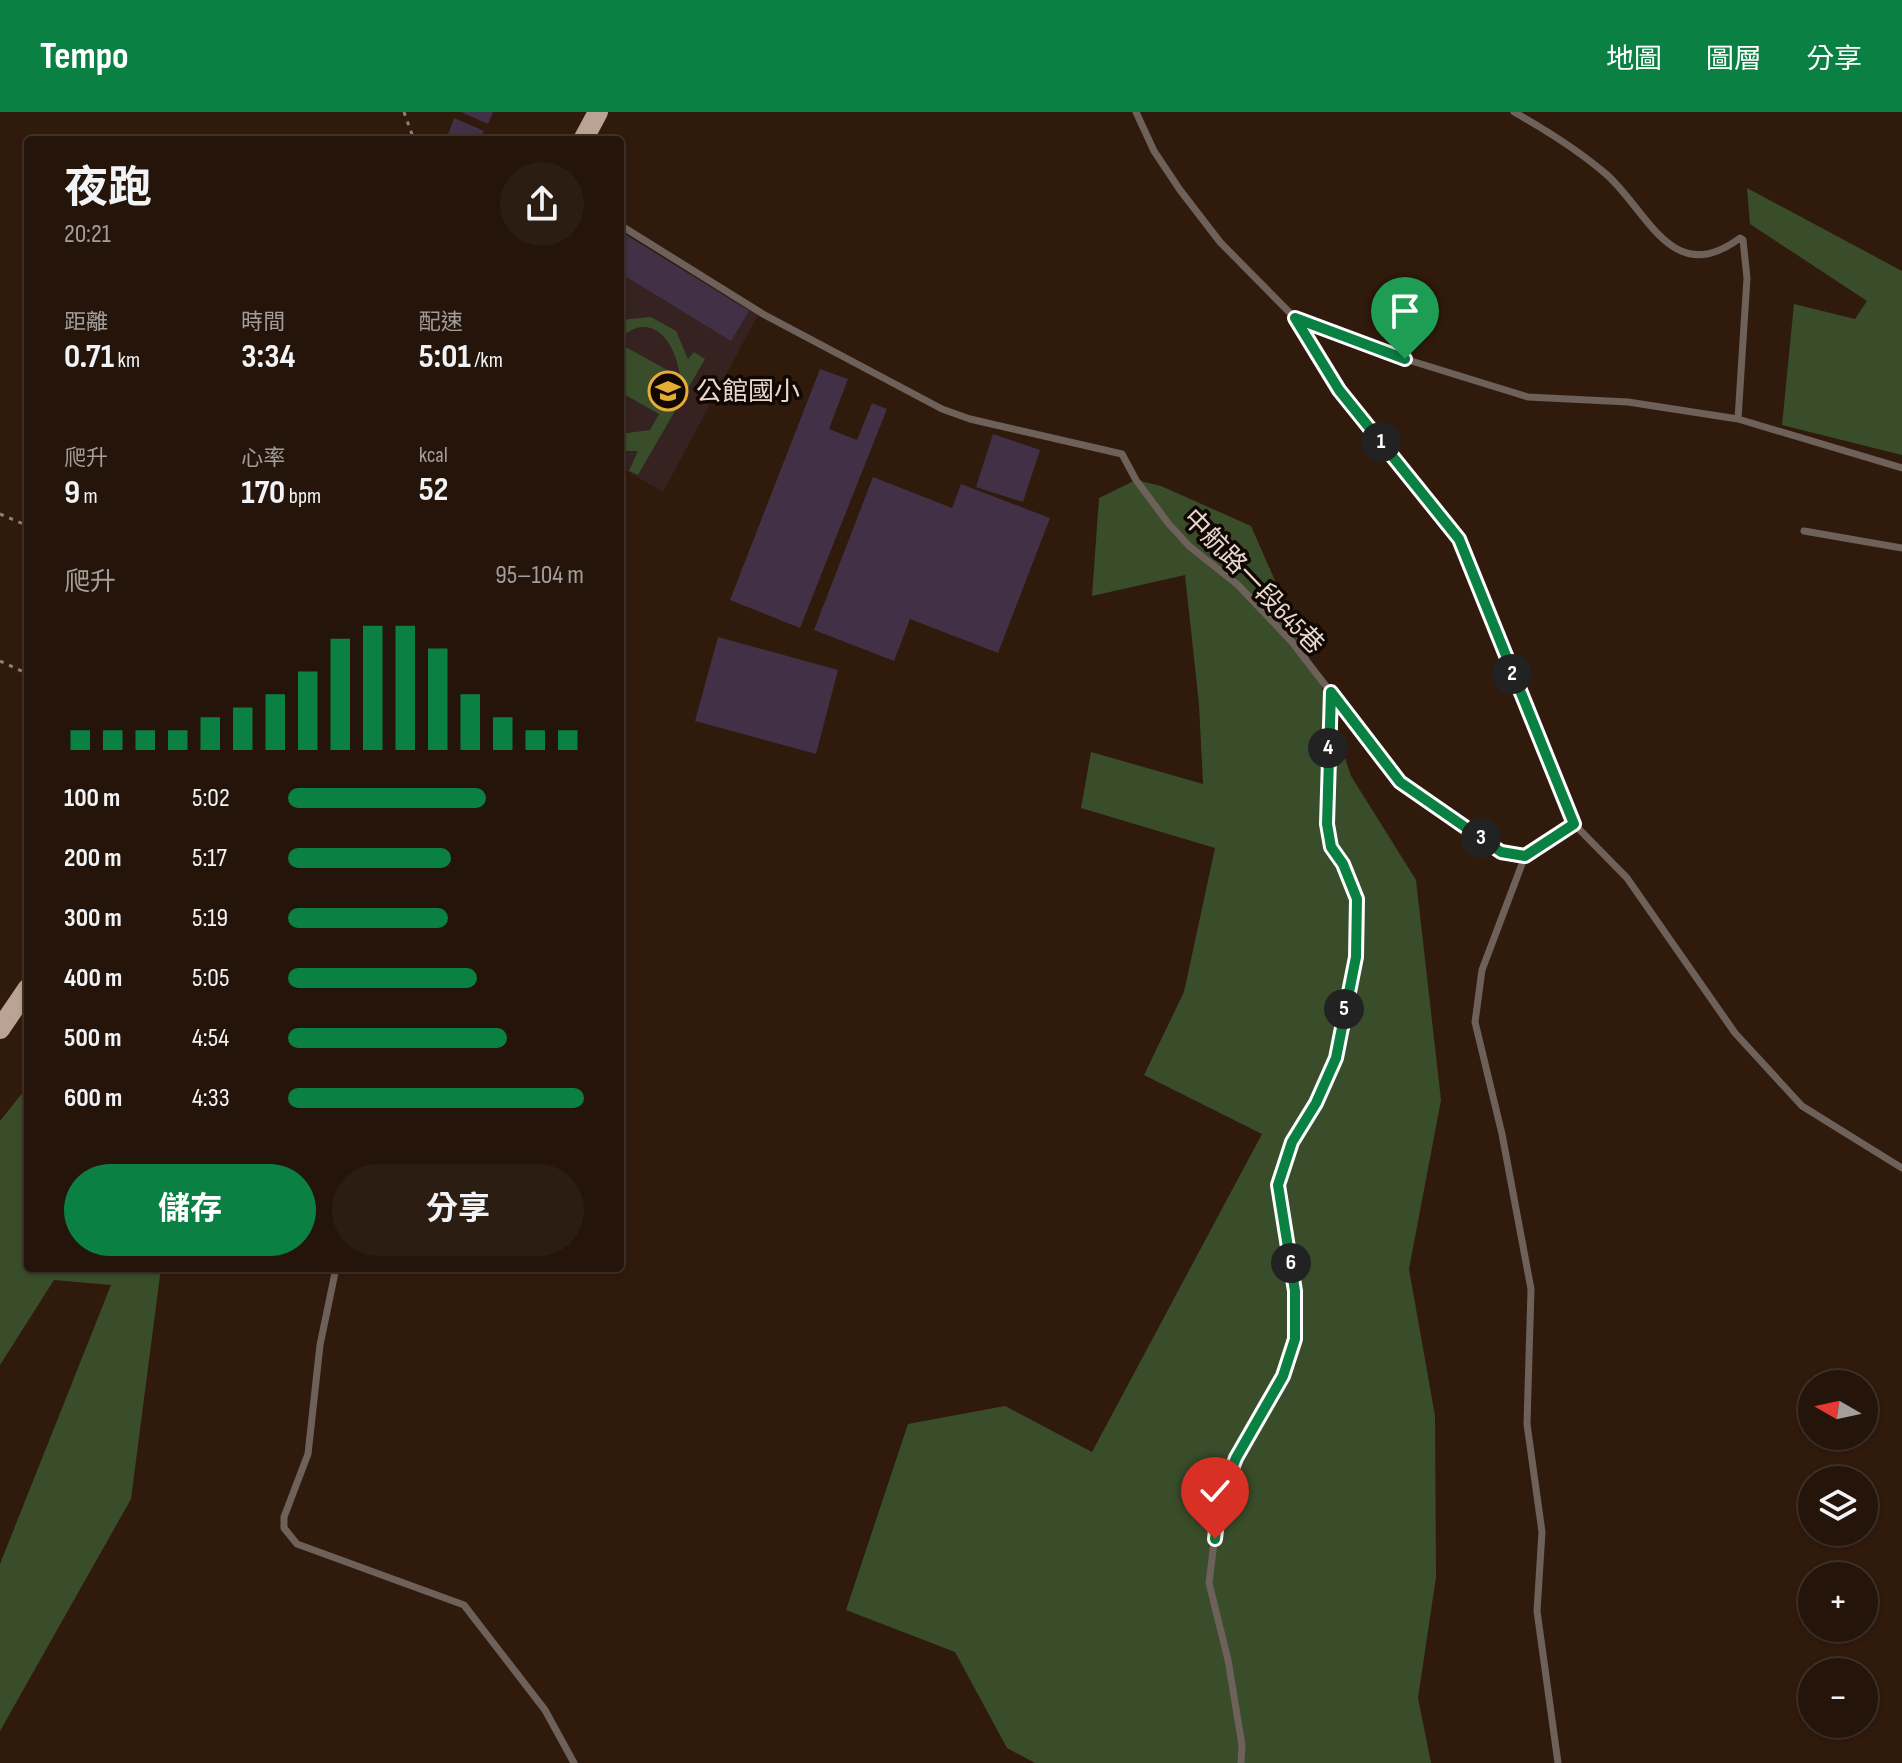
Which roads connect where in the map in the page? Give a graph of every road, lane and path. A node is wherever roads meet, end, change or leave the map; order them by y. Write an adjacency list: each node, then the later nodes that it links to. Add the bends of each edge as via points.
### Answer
1 (404, 112): 5 (path)
2 (598, 112): 6 (main road)
3 (1136, 112): 8 (lane, via 1154,151 1220,242)
4 (1514, 112): 9 (lane, via 1608,176 1673,248 1707,256 1743,240 1747,278)
5 (413, 136)
6 (585, 136)
7 (624, 227): 17 (lane, 中航路一段645巷, via 763,314 942,409 1122,454 1189,546 1238,585)
8 (1295, 318): 9 (lane, via 1528,397 1628,402); 18 (lane, via 1339,390 1459,539)
9 (1738, 419): 10 (lane)
10 (1902, 468)
11 (0, 514): 12 (path)
12 (24, 524)
13 (1804, 531): 14 (lane)
14 (1902, 548)
15 (0, 661): 16 (path)
16 (24, 672)
17 (1331, 692): 19 (lane, 中航路一段645巷, via 1400,782 1501,852); 25 (lane, via 1327,824 1331,847 1357,899 1356,957 1336,1058 1292,1142 1278,1185 1295,1291 1295,1339 1283,1376 1236,1458 1219,1502 1209,1583 1231,1674)
18 (1574, 824): 19 (lane); 22 (lane, via 1627,878 1735,1033 1802,1106)
19 (1525, 856): 26 (lane, via 1482,970 1475,1022 1531,1289 1527,1424 1542,1532 1537,1611)
20 (24, 994): 21 (main road)
21 (0, 1029)
22 (1902, 1168)
23 (335, 1272): 24 (lane, via 320,1345 308,1454 284,1528 297,1544 464,1605 545,1710)
24 (574, 1763)
25 (1241, 1763)
26 (1558, 1763)

